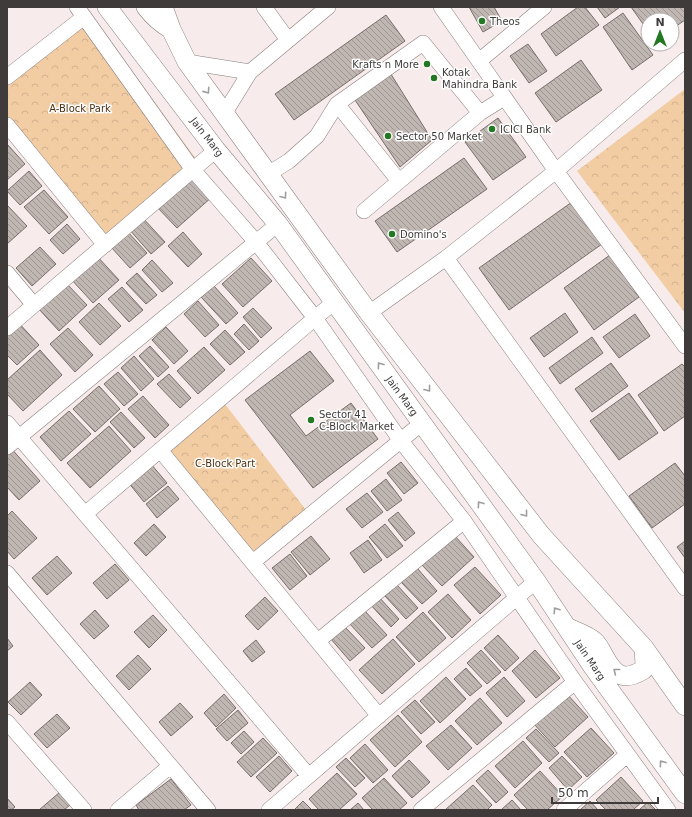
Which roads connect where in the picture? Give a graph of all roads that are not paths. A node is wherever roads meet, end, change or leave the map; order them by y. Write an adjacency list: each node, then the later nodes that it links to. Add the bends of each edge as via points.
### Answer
1 (107, 7): 21 (street, Jain Marg)
2 (146, 7): 9 (street, via 154,18)
3 (163, 7): 9 (street)
4 (264, 7): 10 (street)
5 (328, 7): 10 (street)
6 (441, 7): 12 (street)
7 (544, 7): 12 (street)
8 (81, 12): 15 (street); 22 (street)
9 (171, 29): 13 (street)
10 (288, 40): 14 (street)
11 (685, 60): 23 (street)
12 (479, 61): 16 (street)
13 (187, 62): 14 (street); 19 (street, one-way to 19)
14 (250, 72): 19 (street)
15 (7, 77)
16 (504, 98): 18 (street); 23 (street)
17 (337, 104): 18 (street, via 423,43); 24 (street, via 317,136 289,161); 25 (street)
18 (480, 113): 25 (street)
19 (224, 114): 24 (street)
20 (7, 125): 29 (street)
21 (216, 150): 22 (street); 27 (street, Jain Marg)
22 (193, 170): 28 (street); 29 (street)
23 (556, 171): 30 (street); 37 (street)
24 (268, 174): 34 (street, one-way to 34)
25 (399, 181): 26 (street)
26 (364, 210)
27 (278, 224): 28 (street); 32 (street, Jain Marg)
28 (256, 242): 35 (street); 40 (street)
29 (105, 245): 33 (street)
30 (446, 258): 34 (street); 49 (street)
31 (7, 273): 33 (street)
32 (334, 302): 35 (street); 39 (street, Jain Marg, one-way to 32)
33 (34, 305): 36 (street)
34 (369, 313): 53 (street, one-way to 53, via 541,535)
35 (315, 318): 41 (street); 43 (street)
36 (7, 328)
37 (685, 346)
38 (7, 423): 40 (street)
39 (422, 423): 41 (street); 48 (street, Jain Marg, one-way to 39)
40 (19, 437): 42 (street); 44 (street)
41 (401, 441): 45 (street); 46 (street)
42 (7, 446)
43 (160, 450): 44 (street); 46 (street)
44 (85, 514): 60 (street)
45 (464, 521): 50 (street); 52 (street)
46 (253, 562): 52 (street)
47 (7, 574): 59 (street)
48 (536, 581): 50 (street); 51 (street, Jain Marg, one-way to 48)
49 (685, 588)
50 (517, 598): 54 (street); 56 (street)
51 (567, 628): 53 (street, one-way to 51, via 643,670 630,677 621,675 608,663 597,644); 61 (street, Jain Marg, one-way to 51)
52 (318, 641): 56 (street)
53 (644, 648): 55 (street)
54 (575, 682): 58 (street); 66 (street)
55 (685, 706)
56 (380, 716): 60 (street)
57 (7, 722): 62 (street)
58 (627, 755): 67 (street); 68 (street)
59 (170, 766): 63 (street); 64 (street)
60 (309, 776): 65 (street)
61 (685, 794)
62 (84, 810)
63 (118, 810)
64 (208, 810)
65 (269, 810)
66 (421, 810)
67 (564, 810)
68 (668, 810)

